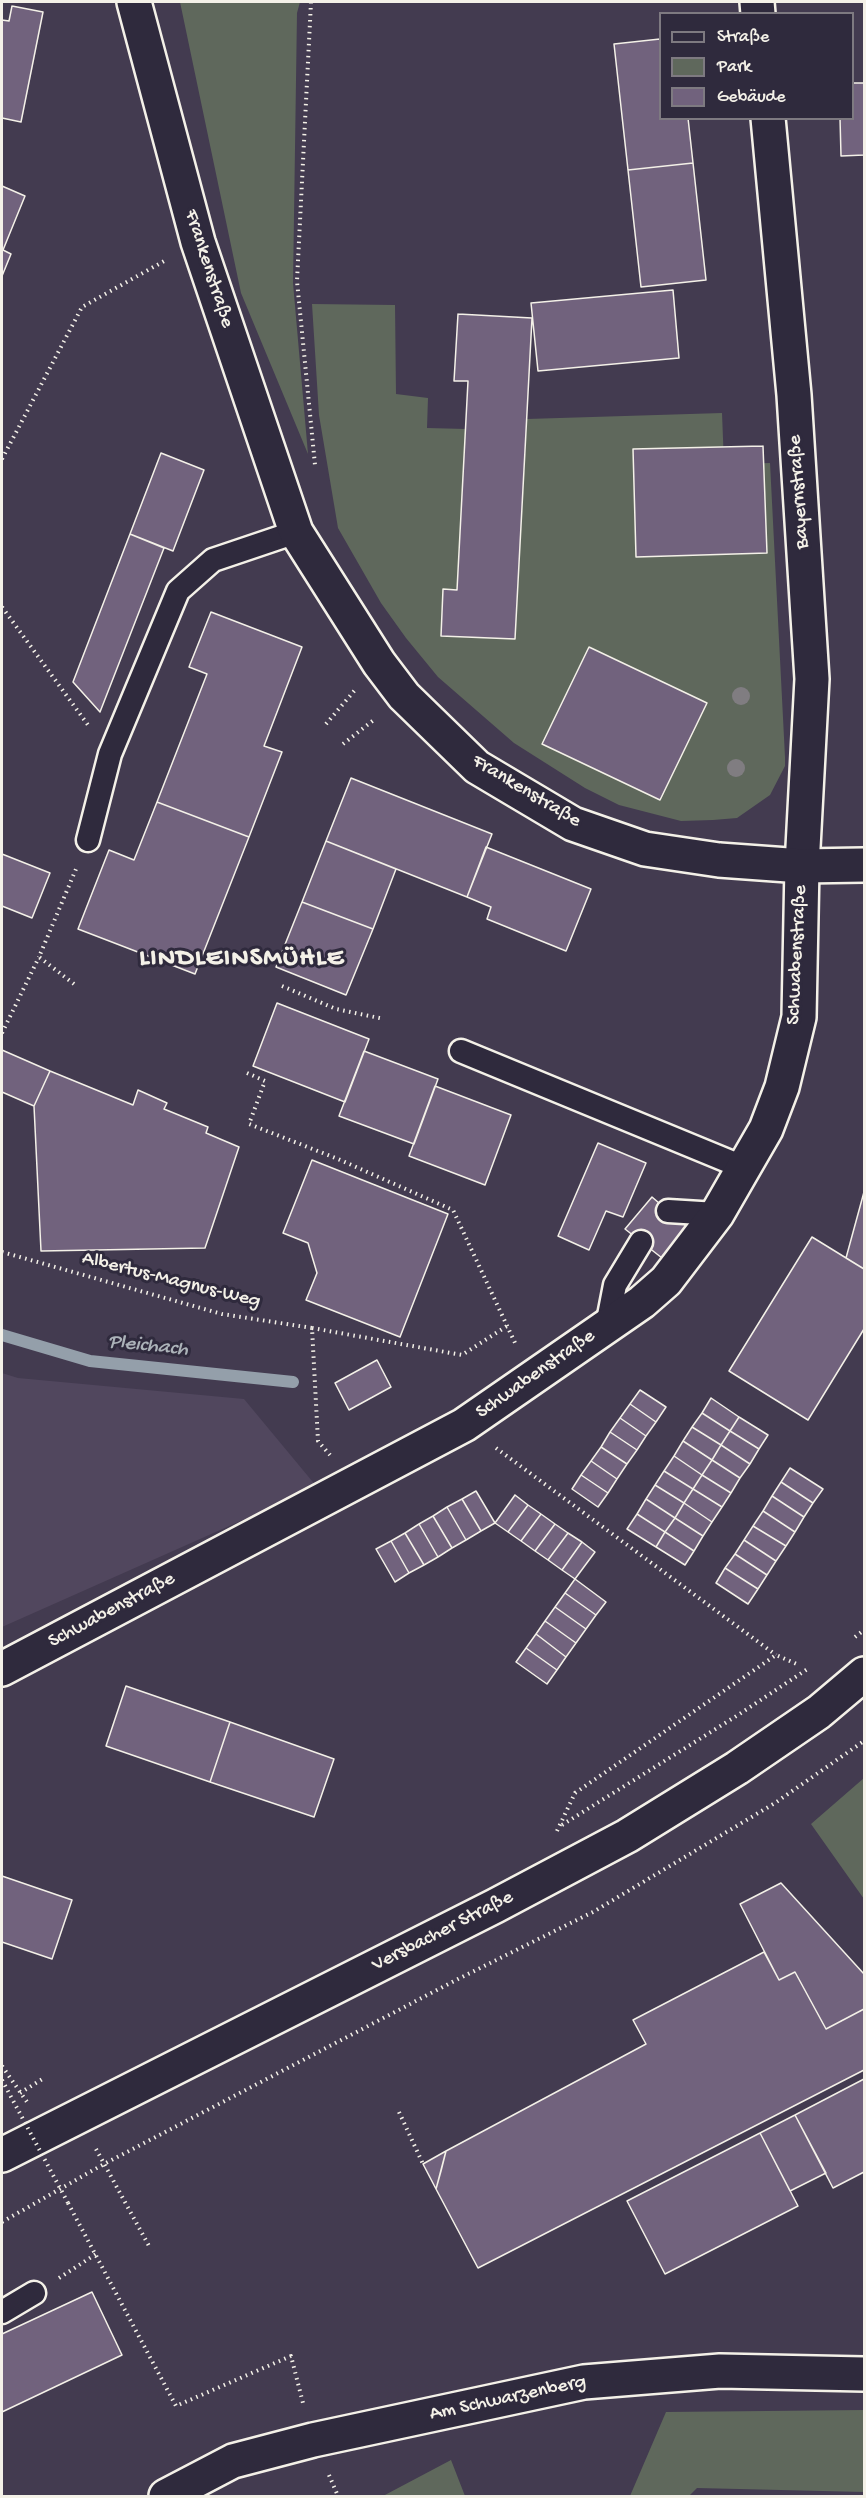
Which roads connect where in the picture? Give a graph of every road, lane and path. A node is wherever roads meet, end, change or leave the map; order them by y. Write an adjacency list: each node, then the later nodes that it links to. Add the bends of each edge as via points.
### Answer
1 (134, 2): 4 (street, Frankenstraße)
2 (311, 2): 6 (path, via 297,281)
3 (768, 120): 12 (street, Bayernstraße, via 794,395 812,679)
4 (198, 242): 5 (path, via 82,307); 7 (street, Frankenstraße)
5 (2, 459)
6 (315, 466)
7 (297, 532): 9 (lane, via 213,560 178,591); 12 (street, Frankenstraße, via 404,696 477,766 573,824 645,849)
8 (2, 607): 9 (path)
9 (110, 754): 10 (lane)
10 (88, 840): 13 (path)
11 (864, 865): 12 (street, Frankenstraße)
12 (802, 866): 20 (street, Schwabenstraße, via 799,1017 782,1087)
13 (39, 957): 14 (path); 17 (path)
14 (74, 984)
15 (282, 986): 16 (path, via 336,1009)
16 (384, 1019)
17 (2, 1033)
18 (461, 1050): 20 (lane)
19 (247, 1073): 25 (path, via 265,1081 249,1124 453,1210)
20 (745, 1168): 22 (street, Schwabenstraße)
21 (668, 1211): 22 (lane)
22 (717, 1214): 26 (street, Schwabenstraße, via 666,1281)
23 (641, 1242): 26 (lane, via 615,1285)
24 (2, 1252): 27 (path, Albertus-Magnus-Weg, via 222,1314)
25 (507, 1326): 27 (path, Albertus-Magnus-Weg, via 462,1355); 28 (path)
26 (607, 1326): 28 (street, Schwabenstraße)
27 (312, 1328): 30 (path, via 318,1442)
28 (531, 1378): 29 (street, Schwabenstraße)
29 (464, 1425): 30 (street, Schwabenstraße); 33 (path)
30 (352, 1484): 36 (street, Schwabenstraße)
31 (864, 1630): 32 (path)
32 (845, 1644)
33 (776, 1655): 35 (path); 39 (path, via 575,1793)
34 (816, 1663): 39 (path)
35 (799, 1665)
36 (2, 1669)
37 (864, 1674): 48 (street, Versbacher Straße, via 819,1712 627,1836)
38 (864, 1742): 50 (path, via 775,1803 592,1912)
39 (559, 1827): 40 (path); 41 (path)
40 (549, 1833)
41 (554, 1837)
42 (44, 2078): 44 (path)
43 (2, 2080): 54 (path, bridge)
44 (20, 2093)
45 (36, 2095): 46 (path)
46 (10, 2108)
47 (399, 2112): 51 (path)
48 (78, 2117): 49 (street, Versbacher Straße); 50 (path)
49 (2, 2155)
50 (104, 2164): 52 (path); 53 (path)
51 (423, 2164)
52 (2, 2222)
53 (149, 2246)
54 (96, 2254): 55 (path); 58 (path, via 176,2406 291,2356)
55 (34, 2293): 56 (lane)
56 (2, 2312)
57 (864, 2374): 58 (street, Am Schwarzenberg, via 720,2370 584,2382)
58 (313, 2440): 59 (street, Am Schwarzenberg, via 233,2461)
59 (165, 2496)

